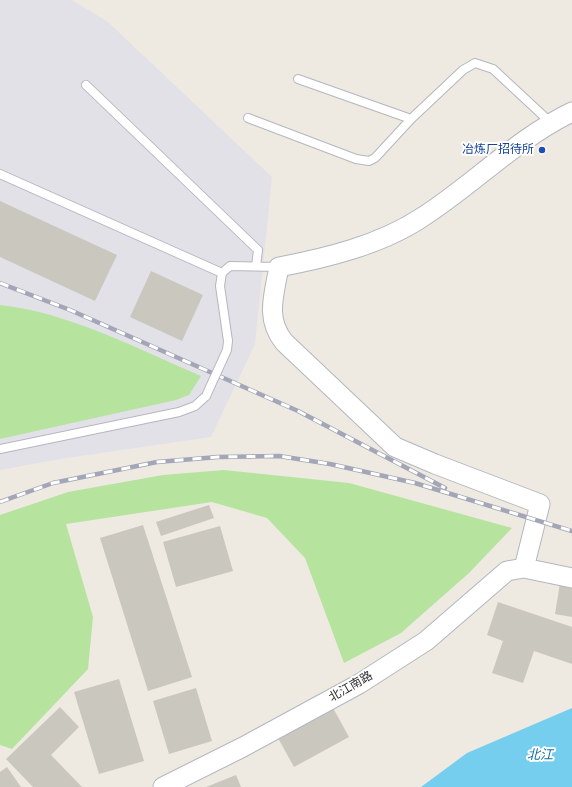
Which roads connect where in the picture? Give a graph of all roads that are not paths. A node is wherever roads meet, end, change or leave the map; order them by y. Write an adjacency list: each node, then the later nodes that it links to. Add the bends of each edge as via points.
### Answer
1 (298, 79): 5 (lane)
2 (86, 85): 8 (lane, via 258,250)
3 (572, 112): 6 (street)
4 (248, 118): 5 (lane, via 356,159 369,161 375,158)
5 (411, 119): 6 (lane, via 463,70 475,63 493,69)
6 (550, 122): 9 (street, via 421,219 363,245)
7 (0, 174): 10 (lane)
8 (256, 266): 9 (lane); 10 (lane, via 230,266)
9 (279, 267): 12 (street, via 272,312 276,332 395,447 540,504)
10 (222, 273): 11 (lane, bridge, via 220,286 227,350 206,396 195,406 179,412)
11 (0, 449)
12 (524, 568): 13 (street); 14 (street, 北江南路, via 507,571 426,641 359,684)
13 (572, 578)
14 (163, 787)

